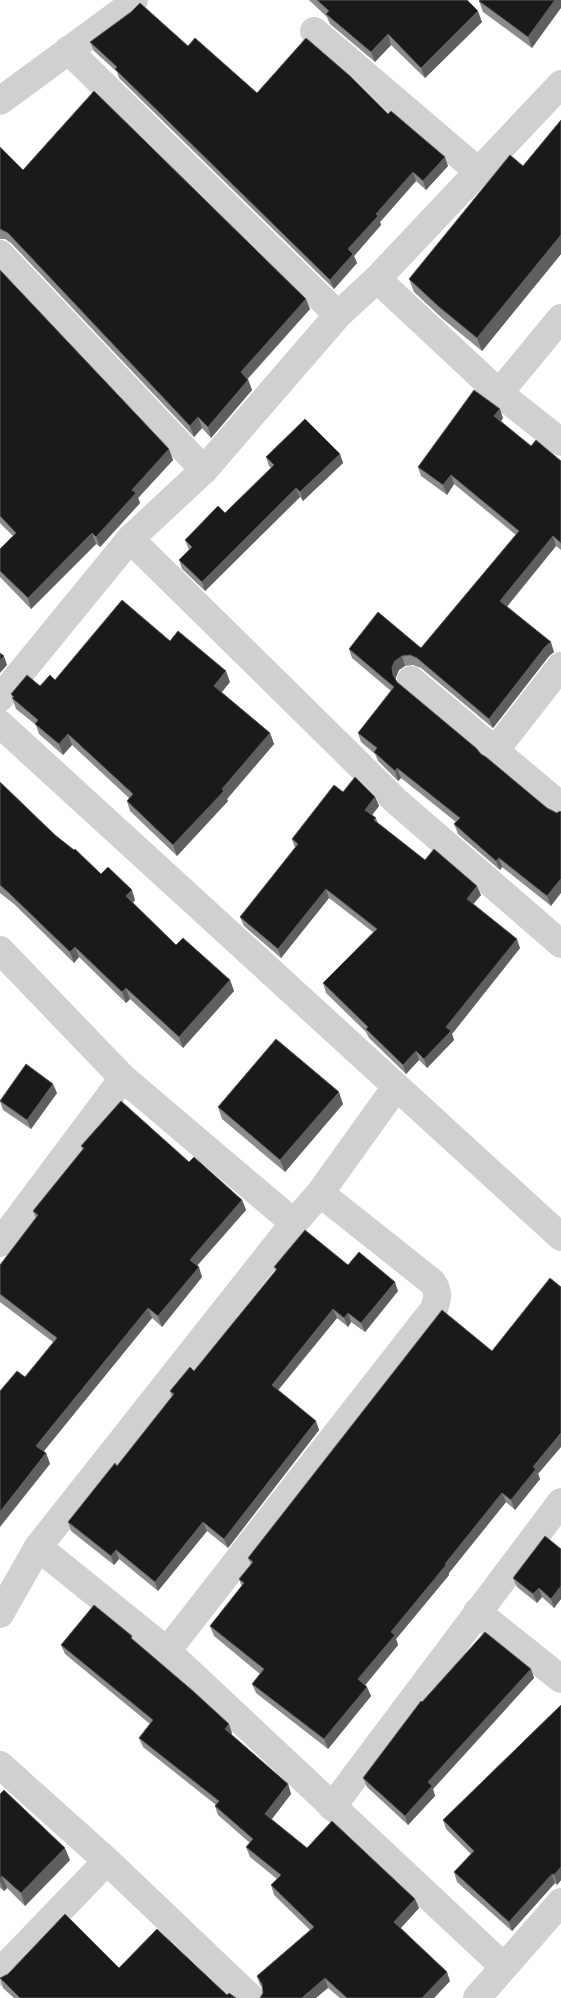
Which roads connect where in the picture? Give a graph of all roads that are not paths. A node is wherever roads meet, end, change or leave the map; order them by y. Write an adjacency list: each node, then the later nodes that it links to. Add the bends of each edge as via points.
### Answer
1 (130, 4): 3 (street)
2 (314, 31): 6 (street)
3 (68, 50): 5 (street); 9 (street)
4 (561, 84): 6 (street)
5 (0, 101)
6 (479, 172): 8 (street)
7 (0, 255): 13 (street)
8 (377, 279): 9 (street); 11 (street)
9 (338, 315): 13 (street)
10 (561, 318): 11 (street)
11 (500, 393): 12 (street)
12 (561, 442)
13 (204, 470): 14 (street)
14 (130, 539): 17 (street); 21 (street, via 396,801)
15 (561, 666): 19 (street)
16 (411, 680): 19 (street)
17 (0, 698)
18 (0, 724): 24 (street)
19 (494, 752): 20 (street)
20 (561, 806)
21 (561, 944)
22 (0, 950): 23 (street)
23 (123, 1078): 26 (street); 28 (street)
24 (396, 1087): 25 (street); 27 (street)
25 (320, 1193): 26 (street); 33 (street, via 432,1282 438,1299 434,1309)
26 (294, 1222): 30 (street)
27 (561, 1238)
28 (0, 1243)
29 (561, 1502): 31 (street)
30 (38, 1547): 32 (street); 33 (street)
31 (477, 1612): 34 (street); 36 (street)
32 (0, 1614)
33 (167, 1651): 36 (street)
34 (561, 1679)
35 (0, 1765): 37 (street)
36 (332, 1808): 39 (street)
37 (107, 1861): 40 (street); 41 (street)
38 (561, 1902): 39 (street)
39 (504, 1967): 42 (street)
40 (0, 1972)
41 (235, 1993)
42 (477, 1998)

